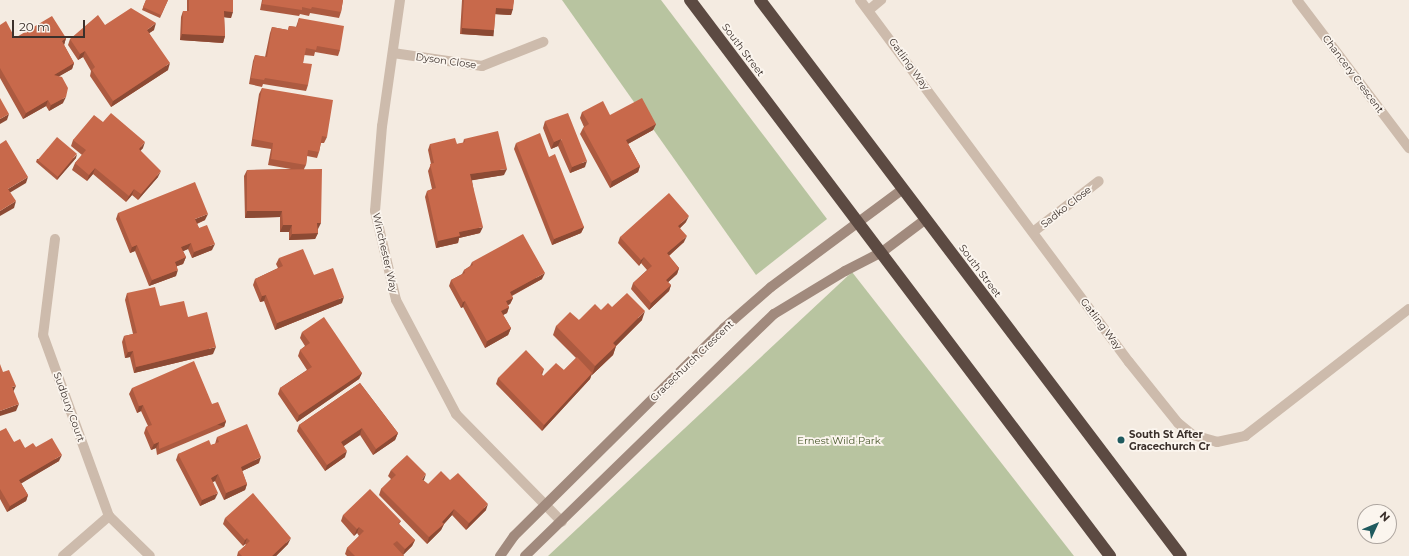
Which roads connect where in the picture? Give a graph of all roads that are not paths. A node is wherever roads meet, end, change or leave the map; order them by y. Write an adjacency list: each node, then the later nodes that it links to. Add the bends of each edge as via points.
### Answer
1 (400, 0): 9 (street, Winchester Way)
2 (690, 0): 14 (highway, South Street)
3 (760, 0): 12 (highway, South Street)
4 (860, 0): 7 (street, Gatling Way)
5 (881, 0): 7 (street)
6 (1297, 0): 10 (street, Chancery Crescent)
7 (869, 10): 15 (street, Gatling Way)
8 (543, 42): 9 (street, Dyson Close, via 482,66)
9 (393, 53): 19 (street, Winchester Way, via 382,126 375,211 396,300 456,414)
10 (1409, 148)
11 (1099, 181): 15 (street, Sadko Close)
12 (903, 188): 13 (highway, South Street); 14 (street, Gracechurch Crescent)
13 (926, 219): 17 (street); 27 (highway, South Street)
14 (858, 221): 17 (highway, South Street); 19 (street, Gracechurch Crescent, via 771,287 724,328)
15 (1033, 232): 18 (street, Gatling Way, via 1178,422 1193,435 1216,442 1245,436)
16 (55, 239): 20 (street, Sudbury Court, via 43,335)
17 (882, 252): 21 (street, via 845,270 774,314); 26 (highway, South Street)
18 (1409, 310)
19 (545, 505): 21 (street, Winchester Way); 24 (street, Gracechurch Crescent, via 514,536)
20 (109, 516): 22 (street); 23 (street, Sudbury Court)
21 (562, 522): 25 (street)
22 (63, 556)
23 (150, 556)
24 (500, 556)
25 (525, 556)
26 (1110, 556)
27 (1181, 556)

